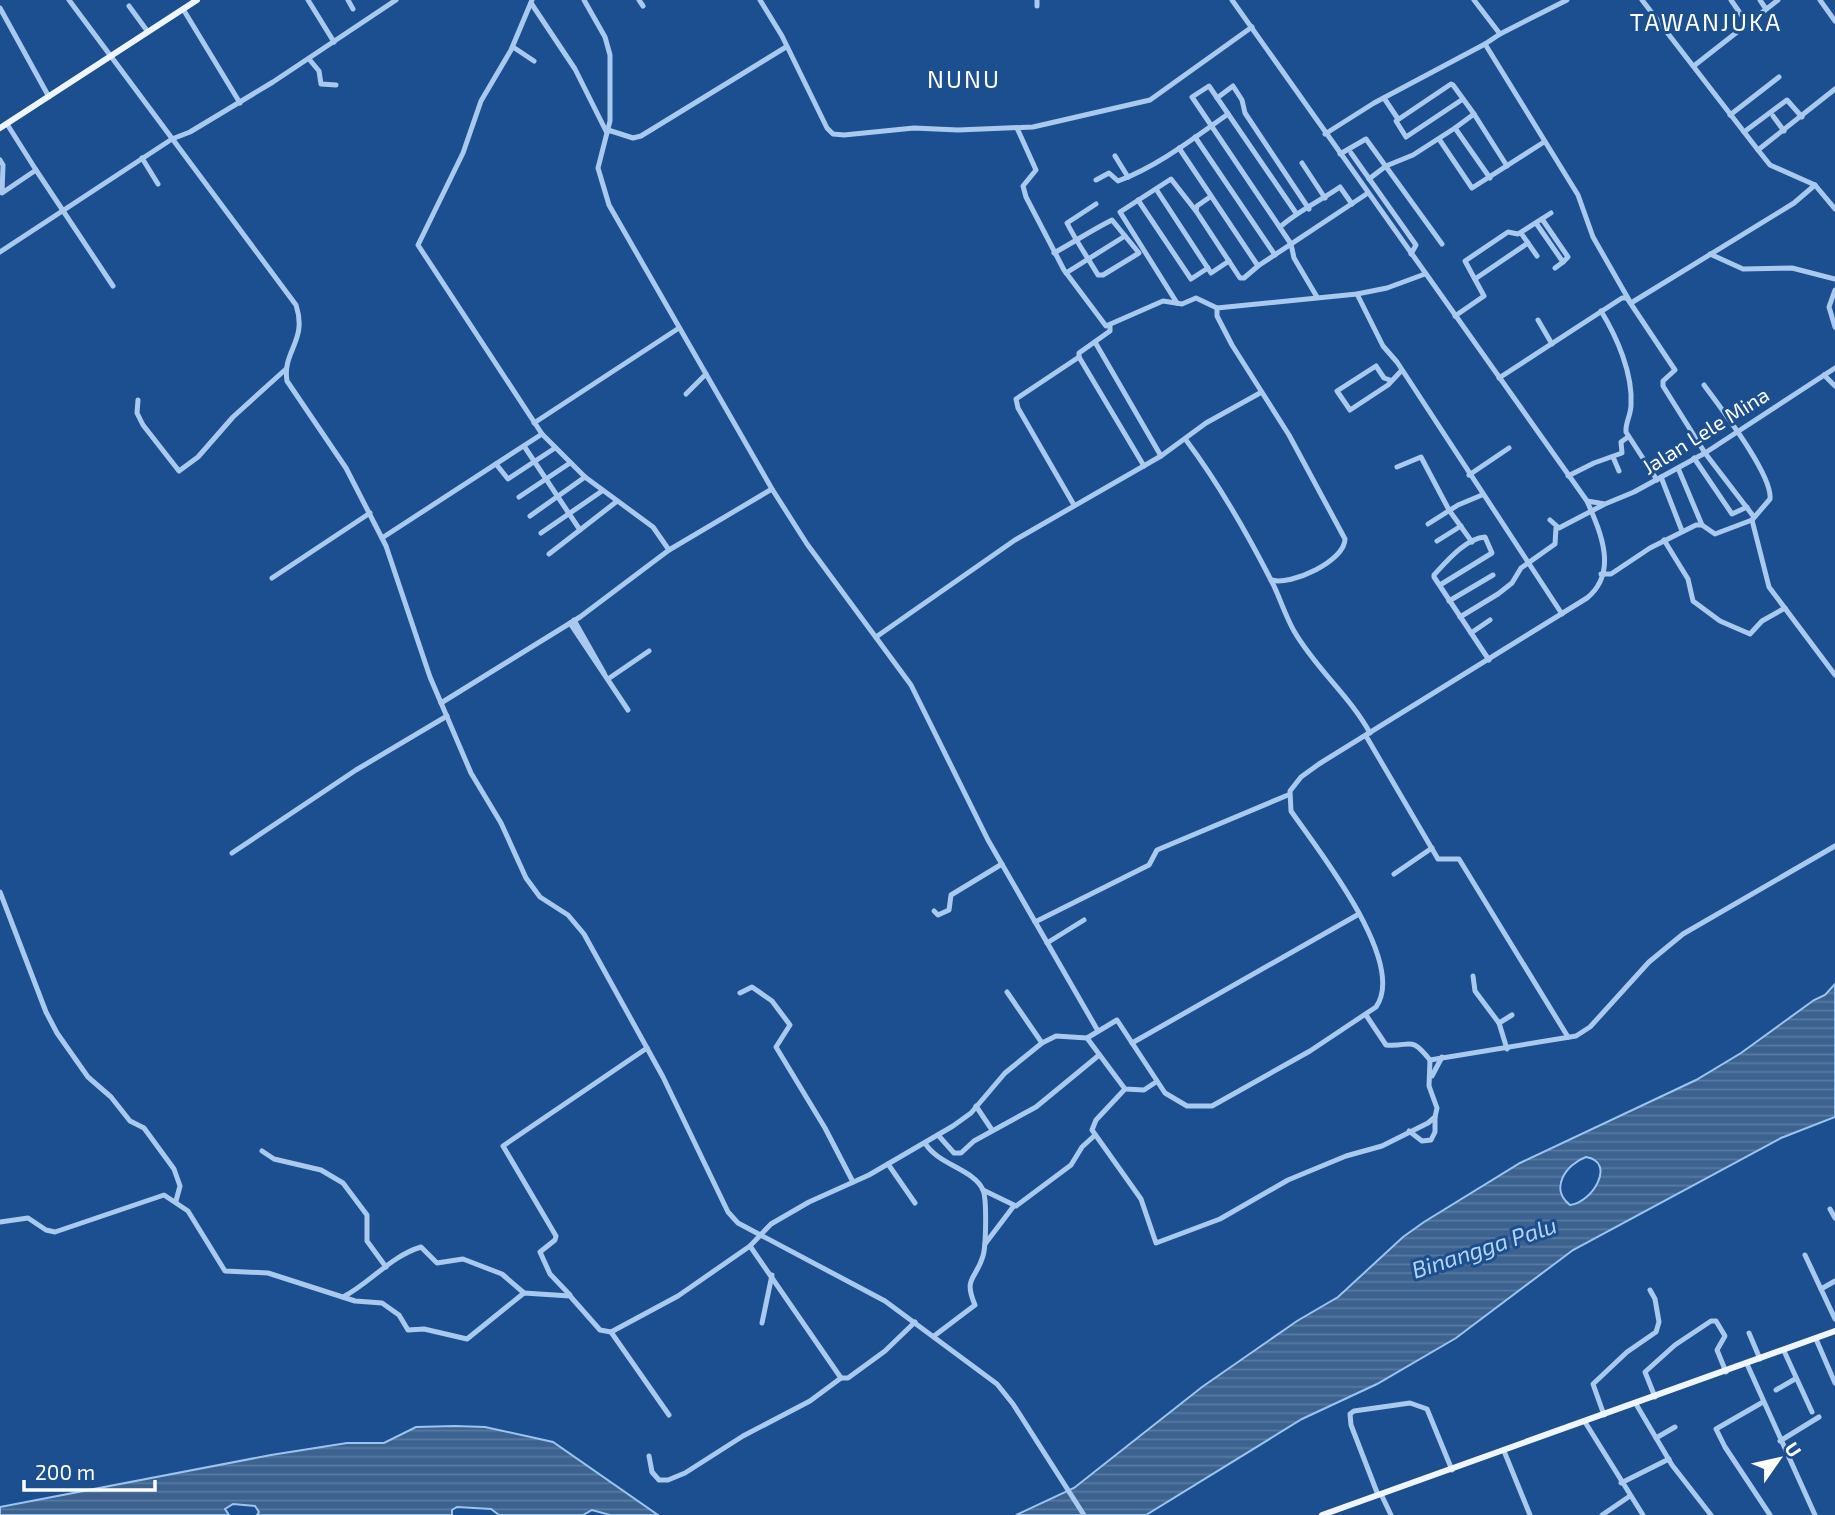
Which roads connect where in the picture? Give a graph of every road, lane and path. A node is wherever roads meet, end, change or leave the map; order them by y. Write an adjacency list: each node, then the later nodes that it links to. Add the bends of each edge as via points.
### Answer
1 (69, 0): 31 (street)
2 (197, 0): 19 (main road)
3 (308, 0): 27 (street)
4 (348, 0): 20 (street)
5 (396, 0): 27 (street)
6 (584, 0): 56 (street, via 610,55)
7 (760, 0): 30 (street)
8 (1232, 0): 24 (street)
9 (1474, 0): 26 (street)
10 (1567, 0): 26 (street)
11 (1642, 0): 34 (street)
12 (1731, 0): 23 (street)
13 (1760, 0): 21 (street)
14 (1778, 0): 21 (street)
15 (1821, 0): 22 (street)
16 (532, 1): 29 (street); 56 (street)
17 (129, 6): 25 (street)
18 (0, 8): 39 (street)
19 (183, 9): 25 (main road); 44 (street)
20 (353, 9)
21 (1766, 9): 23 (street)
22 (1835, 21)
23 (1747, 23): 34 (street)
24 (1252, 27): 54 (street, via 1150,100); 59 (street)
25 (148, 32): 31 (main road)
26 (1500, 34): 28 (street)
27 (334, 42): 32 (street)
28 (1485, 44): 41 (street); 63 (street)
29 (513, 47): 33 (street); 148 (street, via 481,102 463,153 418,245)
30 (786, 47): 54 (street, via 834,134); 56 (street, via 641,136)
31 (113, 55): 39 (main road); 61 (street)
32 (309, 59): 36 (street, via 319,71 321,83); 44 (street)
33 (534, 61)
34 (1695, 65): 47 (street)
35 (1779, 77): 47 (street)
36 (336, 85)
37 (1835, 89): 49 (street)
38 (1249, 95): 43 (street)
39 (49, 97): 51 (main road)
40 (1217, 98): 43 (street, via 1231,84); 45 (street); 52 (street, via 1209,86 1192,97)
41 (1384, 98): 50 (street); 59 (street)
42 (1464, 99): 46 (street); 50 (street, via 1449,84); 50 (street, via 1406,136)
43 (1242, 100): 89 (street, via 1245,113)
44 (240, 103): 61 (street)
45 (1228, 114): 52 (street); 93 (street)
46 (1474, 114): 55 (street); 73 (street)
47 (1730, 115): 58 (street)
48 (1773, 116): 57 (street)
49 (1802, 117): 57 (street); 58 (street, via 1787,100)
50 (1398, 118)
51 (7, 124): 53 (main road); 74 (street)
52 (1212, 126): 60 (street); 97 (street)
53 (0, 128)
54 (1017, 128): 105 (street, via 1036,170 1023,189)
55 (1455, 128): 62 (street); 76 (street)
56 (608, 131): 132 (street, via 598,168 602,190)
57 (1784, 131): 65 (street)
58 (1744, 132): 65 (street)
59 (1325, 134): 67 (street)
60 (1195, 136): 64 (street); 108 (street)
61 (172, 139): 69 (street); 137 (street, via 296,305 300,335)
62 (1439, 139): 72 (street); 76 (street, via 1468,185 1475,188)
63 (1544, 142): 73 (street); 124 (street, via 1578,195 1593,237)
64 (1179, 148): 75 (street); 84 (street)
65 (1758, 150): 81 (street, via 1770,165)
66 (1351, 153): 77 (street)
67 (1340, 154): 72 (street, via 1365,138); 80 (street)
68 (1115, 156): 75 (street)
69 (142, 158): 79 (street); 91 (street)
70 (0, 160): 74 (street, via 3,194)
71 (1302, 163): 85 (street)
72 (1386, 166): 77 (street); 103 (street)
73 (1507, 166): 76 (street)
74 (36, 170): 91 (street)
75 (1128, 177): 78 (street, via 1118,181 1110,173)
76 (1490, 178)
77 (1369, 179): 80 (street); 106 (street, via 1416,245)
78 (1096, 180)
79 (158, 184)
80 (1362, 184): 83 (street)
81 (1815, 185): 90 (street); 107 (street, via 1794,203)
82 (1156, 189): 86 (street); 92 (street, via 1173,180); 114 (street)
83 (1368, 193): 88 (street); 106 (street)
84 (1210, 197): 92 (street, via 1196,206); 113 (street)
85 (1325, 198): 88 (street, via 1341,187); 89 (street)
86 (1138, 200): 114 (street, via 1191,279); 125 (street, via 1120,212)
87 (1096, 204): 100 (street, via 1067,221)
88 (1352, 204): 102 (street)
89 (1309, 209): 93 (street)
90 (1835, 209)
91 (65, 211): 104 (street); 120 (street)
92 (1196, 211): 111 (street)
93 (1296, 213): 97 (street)
94 (1551, 213): 95 (street)
95 (1542, 219): 96 (street); 112 (street, via 1568,258)
96 (1536, 223): 98 (street); 112 (street)
97 (1280, 227): 102 (street)
98 (1521, 233): 101 (street); 118 (street, via 1508,232 1465,261)
99 (1125, 236): 100 (street, via 1112,220); 110 (street); 110 (street, via 1139,253 1100,276)
100 (1077, 240): 105 (street); 110 (street)
101 (1528, 243): 109 (street); 118 (street)
102 (1291, 244): 108 (street); 123 (street)
103 (1442, 244)
104 (0, 252)
105 (1054, 253): 116 (street)
106 (1411, 254): 117 (street)
107 (1710, 254): 119 (street, via 1743,269 1792,268); 124 (street)
108 (1275, 255): 113 (street)
109 (1537, 256)
110 (1088, 259): 116 (street)
111 (1229, 261): 113 (street, via 1241,279); 114 (street, via 1211,273)
112 (1563, 262): 115 (street)
113 (1258, 267)
114 (1208, 268)
115 (1555, 268)
116 (1066, 273): 130 (street)
117 (1425, 274): 122 (street); 128 (street)
118 (1475, 279): 128 (street, via 1484,298)
119 (1835, 279)
120 (113, 286)
121 (1835, 289): 131 (street, via 1829,307)
122 (1357, 294): 123 (street); 138 (street, via 1387,354)
123 (1317, 297): 126 (street)
124 (1630, 301): 127 (street, via 1622,298); 156 (street, via 1675,370 1662,384)
125 (1177, 303): 126 (street, via 1196,298); 130 (street, via 1163,301)
126 (1217, 308): 145 (street, via 1220,323)
127 (1601, 311): 134 (street); 151 (street, via 1619,345 1628,384)
128 (1455, 316): 141 (street)
129 (1538, 320): 134 (street)
130 (1110, 327): 133 (street)
131 (1835, 327)
132 (679, 328): 139 (street); 148 (street)
133 (1095, 342): 135 (street, via 1079,353); 157 (street)
134 (1552, 344): 141 (street)
135 (1079, 358): 163 (street); 180 (street, via 1016,399)
136 (1835, 368): 140 (street, Jalan Lele Mina)
137 (286, 369): 147 (street, via 179,471 143,425 137,413); 184 (street, via 290,387 329,441)
138 (1402, 370): 142 (street); 167 (street)
139 (706, 374): 146 (street); 172 (street)
140 (1824, 375): 144 (street); 149 (street, Jalan Lele Mina)
141 (1499, 378): 168 (street)
142 (1390, 380): 142 (street, via 1350,410 1337,391 1376,366)
143 (1704, 385): 149 (street)
144 (1835, 386)
145 (1260, 393): 152 (street); 206 (street, via 1289,435 1345,542 1341,551 1314,571 1289,581)
146 (686, 394)
147 (138, 400)
148 (534, 423): 150 (street)
149 (1737, 431): 156 (street, Jalan Lele Mina); 187 (street, via 1770,490 1770,499)
150 (542, 434): 153 (street); 155 (street)
151 (1628, 437): 158 (street, via 1621,442 1623,453); 171 (street)
152 (1186, 439): 157 (street); 206 (street, via 1211,473)
153 (524, 446): 160 (street); 162 (street)
154 (1509, 447): 167 (street)
155 (555, 448): 160 (street); 161 (street)
156 (1705, 453): 159 (street, Jalan Lele Mina); 181 (street)
157 (1161, 456): 163 (street)
158 (1613, 457): 166 (street); 168 (street)
159 (1695, 458): 165 (street, Jalan Lele Mina); 181 (street, via 1732,514)
160 (534, 462): 162 (street, via 508,479); 170 (street)
161 (570, 463): 169 (street); 170 (street)
162 (496, 464): 196 (street)
163 (1144, 466): 180 (street)
164 (1396, 467): 182 (street, via 1421,457)
165 (1678, 467): 171 (street, Jalan Lele Mina); 190 (street)
166 (1619, 471)
167 (1469, 475): 174 (street)
168 (1568, 476): 177 (street)
169 (585, 477): 173 (street); 176 (street)
170 (546, 479): 175 (street); 176 (street)
171 (1659, 479): 179 (street, Jalan Lele Mina); 194 (street)
172 (772, 489): 200 (street); 215 (street)
173 (602, 491): 178 (street); 185 (street)
174 (1482, 495): 182 (street); 202 (street)
175 (519, 497)
176 (558, 497): 185 (street); 186 (street)
177 (1587, 501): 179 (street); 183 (street)
178 (616, 502): 193 (street); 200 (street, via 653,527)
179 (1605, 504): 183 (street, Jalan Lele Mina)
180 (1074, 505): 215 (street, via 990,556)
181 (1747, 507): 187 (street)
182 (1449, 510): 189 (street); 191 (street)
183 (1591, 511): 192 (street, Jalan Lele Mina); 203 (street, via 1605,546)
184 (370, 513): 196 (street); 205 (street)
185 (569, 513): 193 (street); 195 (street)
186 (530, 516)
187 (1753, 518): 190 (street, via 1715,534); 209 (street, via 1769,587)
188 (1550, 520): 192 (street)
189 (1428, 524)
190 (1702, 525): 194 (street)
191 (1461, 526): 198 (street); 199 (street)
192 (1556, 528): 202 (street, via 1557,542)
193 (580, 530): 201 (street)
194 (1682, 531): 197 (street)
195 (541, 533)
196 (382, 538): 220 (street)
197 (1664, 540): 203 (street, via 1611,574); 209 (street, via 1688,579 1693,601 1720,621 1750,634)
198 (1437, 541)
199 (1472, 542): 207 (street, via 1434,574); 207 (street, via 1484,536 1493,552)
200 (669, 550): 213 (street)
201 (549, 554)
202 (1528, 562): 210 (street); 211 (street, via 1512,583)
203 (1601, 574): 210 (street, via 1594,592)
204 (1493, 575): 208 (street)
205 (272, 578)
206 (1271, 580): 223 (street, via 1303,646 1353,704)
207 (1440, 585): 208 (street)
208 (1449, 601): 211 (street)
209 (1785, 608): 218 (street)
210 (1562, 614): 217 (street)
211 (1460, 617): 214 (street)
212 (1490, 620): 214 (street)
213 (572, 621): 219 (street); 220 (street)
214 (1471, 633): 217 (street)
215 (876, 637): 228 (street, via 923,706)
216 (649, 652): 219 (street)
217 (1489, 660): 223 (street)
218 (1835, 675)
219 (606, 676): 221 (street)
220 (441, 703): 222 (street)
221 (628, 710)
222 (447, 716): 227 (street); 247 (street, via 528,883 578,926)
223 (1368, 735): 224 (street, via 1304,774); 226 (street)
224 (1288, 795): 232 (street, via 1291,811); 234 (street, via 1157,850 1149,865)
225 (1835, 846): 243 (street, via 1684,934 1649,962 1590,1027)
226 (1432, 848): 229 (street); 243 (street, via 1441,860 1458,859)
227 (232, 853)
228 (1002, 864): 231 (street, via 951,895 948,910 938,915); 234 (street)
229 (1394, 874)
230 (0, 892): 266 (street, via 57,1033 88,1077 130,1121 144,1128 174,1169 180,1186)
231 (933, 911)
232 (1359, 914): 239 (street, via 1378,948 1382,978 1381,1000); 246 (street)
233 (1084, 920): 235 (street)
234 (1035, 922): 235 (street)
235 (1047, 943): 242 (street)
236 (1473, 976): 241 (street, via 1475,991)
237 (1007, 992): 245 (street)
238 (740, 993): 264 (street, via 752,987 767,995 790,1025 776,1047)
239 (1366, 1015): 251 (street, via 1386,1045 1417,1044); 253 (street, via 1216,1106 1187,1105)
240 (1512, 1015): 241 (street)
241 (1499, 1023): 248 (street)
242 (1098, 1031): 244 (street); 246 (street, via 1117,1020)
243 (1568, 1037): 248 (street)
244 (1087, 1038): 245 (street, via 1056,1036); 249 (street)
245 (1042, 1042): 255 (street, via 1005,1073)
246 (1132, 1043): 253 (street)
247 (647, 1048): 272 (street, via 728,1212 738,1223); 282 (street, via 503,1146 556,1236 540,1252 541,1260)
248 (1507, 1049): 250 (street)
249 (1098, 1056): 254 (street); 257 (street, via 1036,1107)
250 (1442, 1057): 251 (street); 252 (street)
251 (1430, 1060): 252 (street)
252 (1431, 1078): 256 (street)
253 (1156, 1082): 254 (street, via 1144,1090)
254 (1125, 1089): 260 (street, via 1092,1126)
255 (976, 1106): 257 (street); 259 (street)
256 (1435, 1117): 258 (street); 258 (street, via 1431,1140 1422,1141)
257 (992, 1130): 259 (street, via 958,1154)
258 (1409, 1131): 260 (street, via 1382,1146 1288,1180 1220,1219 1156,1243 1141,1199)
259 (938, 1135): 261 (street)
260 (1094, 1136): 268 (street, via 1071,1164)
261 (925, 1143): 263 (street); 265 (street, via 933,1155)
262 (262, 1152): 276 (street, via 340,1180 367,1215 367,1241)
263 (888, 1164): 264 (street); 267 (street)
264 (853, 1182): 272 (street, via 801,1206 771,1224)
265 (983, 1190): 268 (street); 273 (street)
266 (176, 1201): 271 (street, via 156,1196 55,1232 28,1218); 283 (street, via 203,1231 225,1271 268,1273)
267 (915, 1203)
268 (1013, 1208): 273 (street)
269 (1830, 1209): 270 (street)
270 (1835, 1218)
271 (0, 1222)
272 (763, 1235): 274 (street); 285 (street)
273 (985, 1244): 290 (street, via 969,1284 975,1305)
274 (750, 1246): 277 (street); 288 (street, via 678,1296)
275 (1805, 1255): 279 (street)
276 (386, 1267): 281 (street, via 421,1247 437,1264 456,1259 502,1273); 283 (street)
277 (772, 1275): 286 (street); 296 (street)
278 (1835, 1280): 279 (street)
279 (1821, 1289): 284 (street)
280 (1650, 1290): 305 (street, via 1659,1322 1656,1332 1593,1384)
281 (524, 1293): 282 (street); 283 (street, via 467,1339 442,1331 408,1330 391,1308)
282 (570, 1296): 288 (street, via 600,1330)
283 (343, 1297)
284 (1835, 1319)
285 (915, 1322): 290 (street); 296 (street, via 864,1367)
286 (761, 1323)
287 (1835, 1331): 291 (main road)
288 (611, 1332): 304 (street)
289 (1749, 1333): 293 (street)
290 (934, 1336): 318 (street, via 1003,1391)
291 (1816, 1339): 292 (main road); 298 (street)
292 (1784, 1351): 293 (main road); 297 (street)
293 (1760, 1359): 294 (main road)
294 (1747, 1364): 295 (main road); 301 (street)
295 (1726, 1371): 300 (main road); 300 (street, via 1717,1350 1725,1336 1716,1321 1711,1321 1645,1372)
296 (841, 1378): 312 (street, via 810,1401 673,1478 659,1480)
297 (1795, 1379): 299 (street); 303 (street)
298 (1835, 1383)
299 (1776, 1390)
300 (1655, 1397): 302 (main road)
301 (1763, 1402): 310 (street); 325 (street, via 1716,1429)
302 (1636, 1404): 305 (main road); 309 (street)
303 (1812, 1412)
304 (668, 1415)
305 (1604, 1415): 307 (main road)
306 (1819, 1417): 310 (street)
307 (1585, 1422): 311 (main road); 315 (street)
308 (1675, 1427): 309 (street)
309 (1656, 1438): 313 (street)
310 (1780, 1441): 326 (street)
311 (1504, 1451): 314 (main road); 321 (street)
312 (649, 1457)
313 (1669, 1459): 315 (street); 324 (street)
314 (1452, 1470): 316 (main road); 316 (street, via 1427,1409 1404,1404 1354,1411 1351,1425)
315 (1622, 1483): 317 (street)
316 (1379, 1495): 319 (main road); 320 (street)
317 (1630, 1496): 322 (street); 323 (street)
318 (1083, 1515)
319 (1322, 1515)
320 (1391, 1515)
321 (1530, 1515)
322 (1602, 1515)
323 (1643, 1515)
324 (1711, 1515)
325 (1770, 1515)
326 (1815, 1515)

